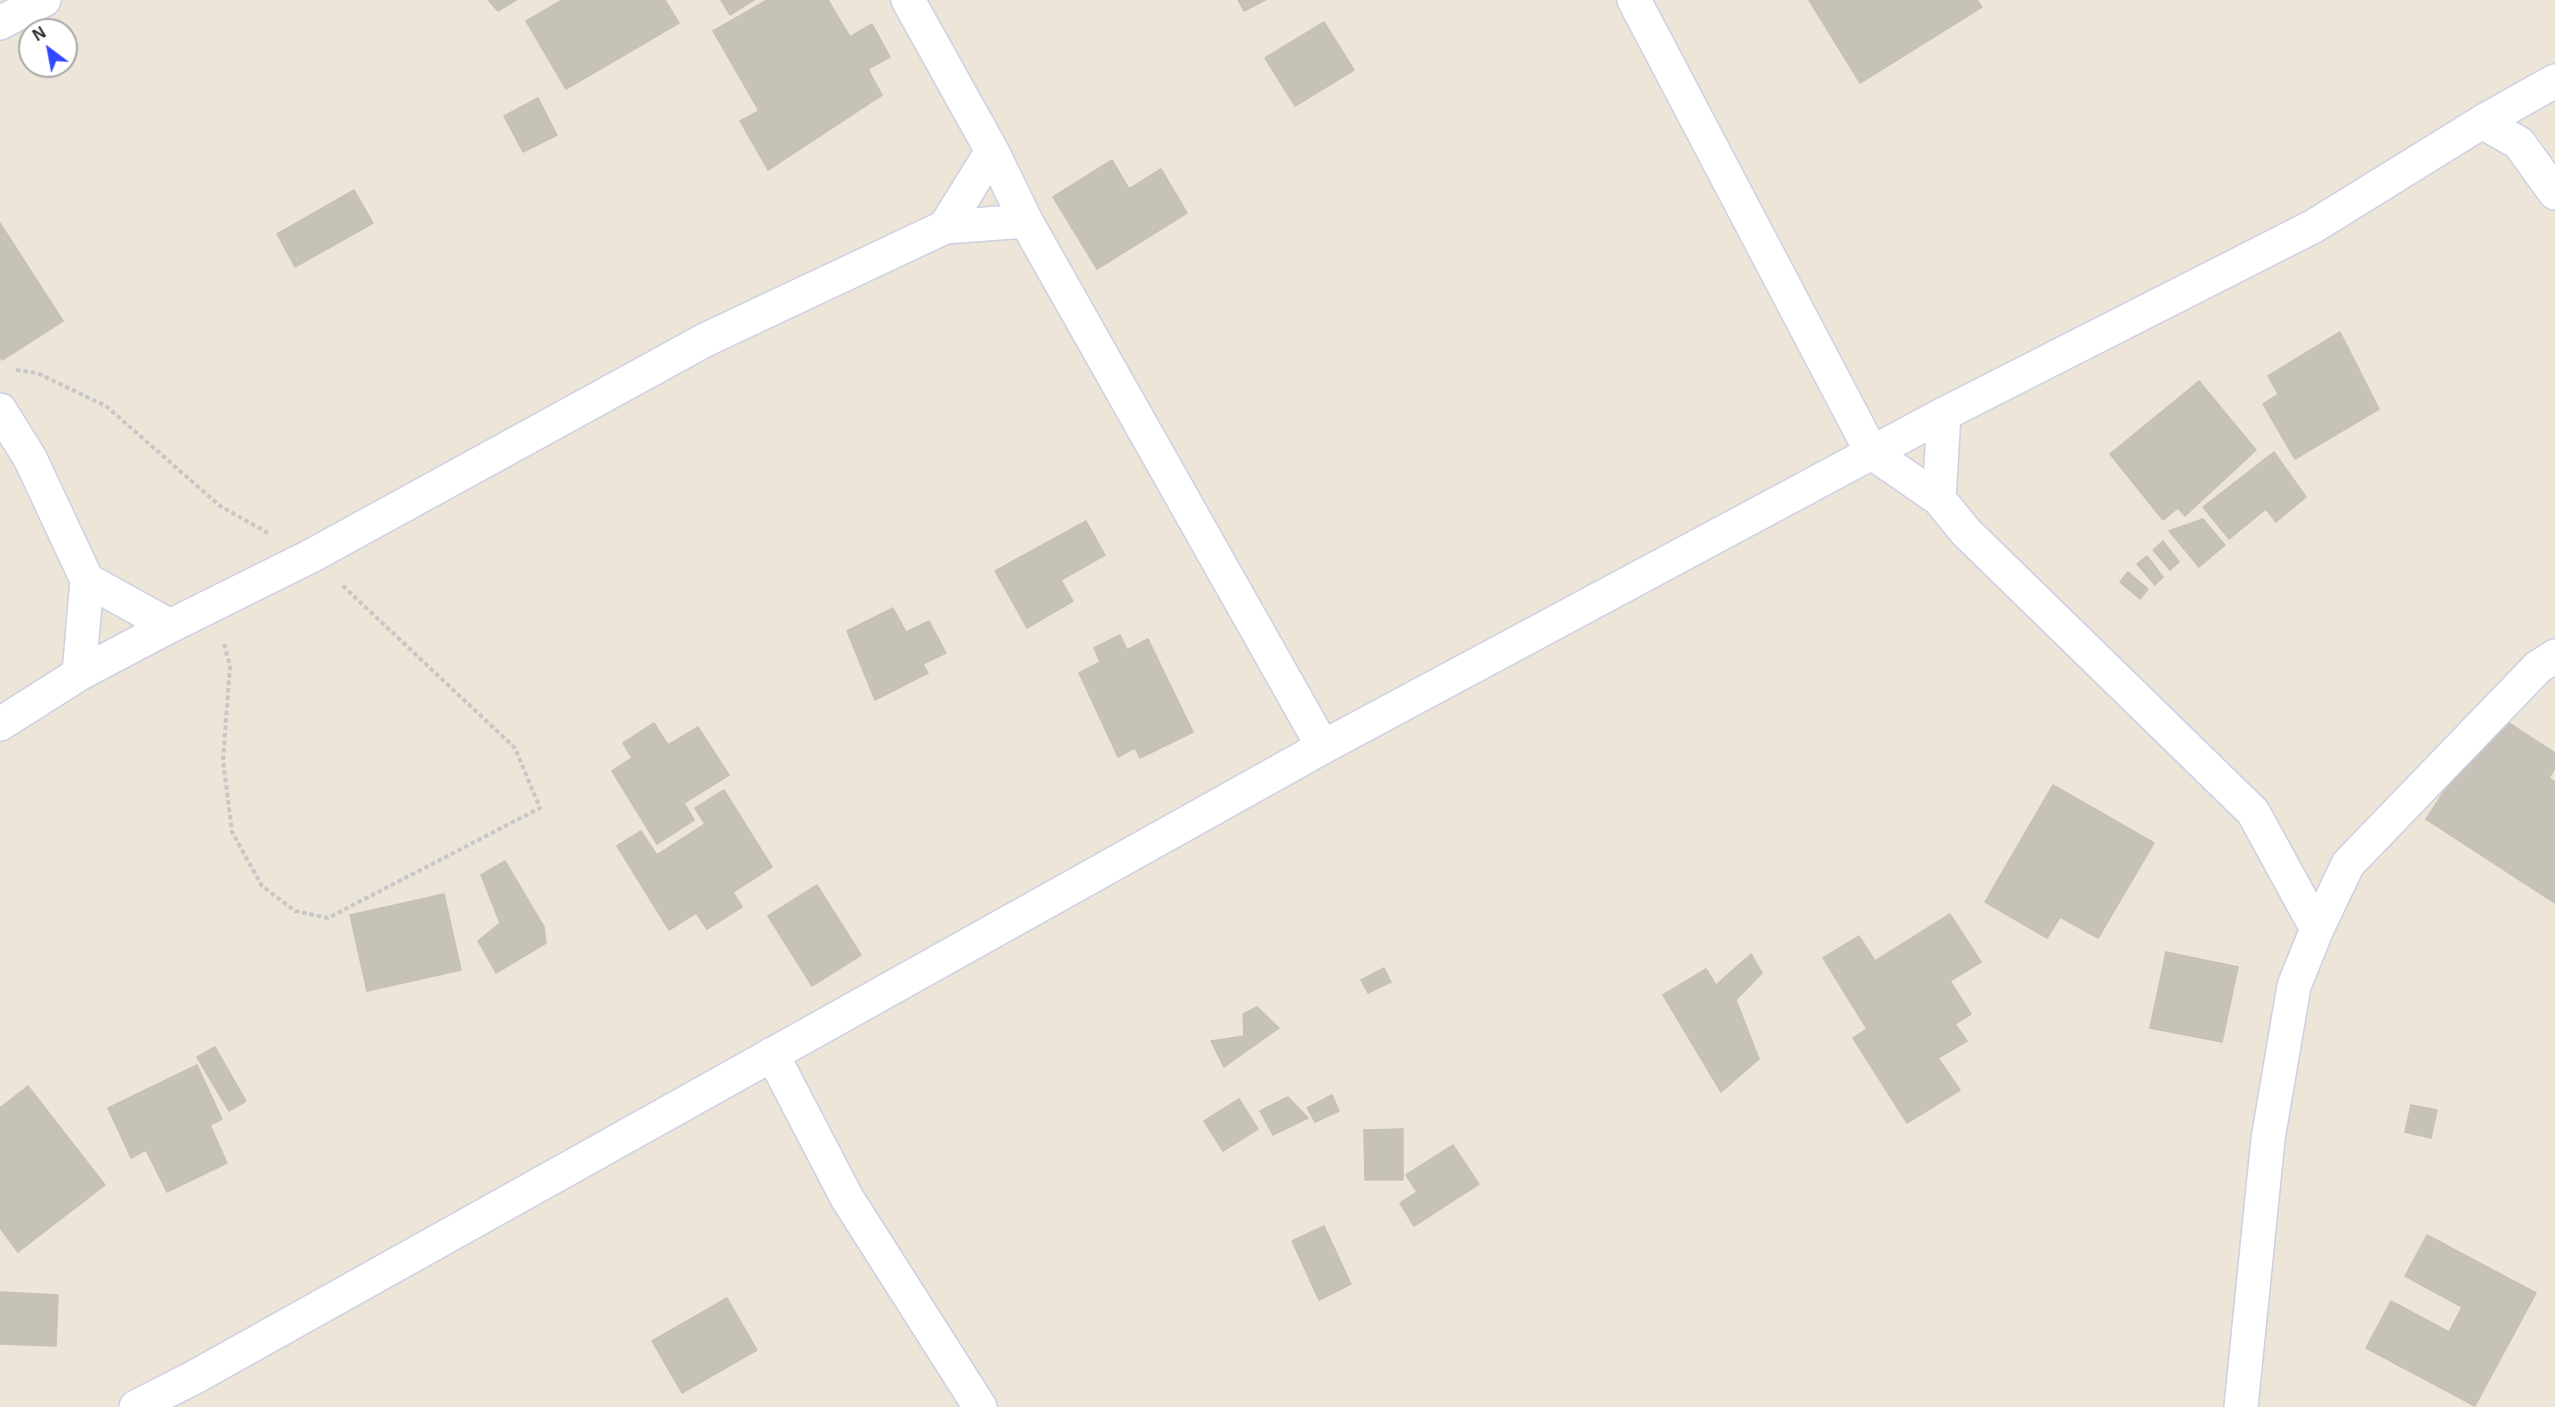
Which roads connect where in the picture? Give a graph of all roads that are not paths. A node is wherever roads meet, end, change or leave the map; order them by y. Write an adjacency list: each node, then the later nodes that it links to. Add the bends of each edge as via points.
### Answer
1 (44, 0): 4 (street)
2 (908, 0): 7 (street)
3 (1634, 0): 13 (street)
4 (0, 22)
5 (2555, 81): 6 (street)
6 (2482, 123): 8 (street, via 2519,143); 12 (street, via 2314,226)
7 (992, 151): 9 (street); 10 (street)
8 (2555, 193)
9 (1026, 221): 10 (street); 20 (street)
10 (945, 227): 16 (street, via 705,340 311,556)
11 (0, 410): 15 (street, via 30,459)
12 (1944, 414): 13 (street); 14 (street)
13 (1872, 453): 14 (street); 20 (street)
14 (1938, 500): 21 (street, via 1966,532 2253,812)
15 (87, 580): 16 (street); 18 (street)
16 (170, 626): 18 (street)
17 (2555, 656): 21 (street, via 2538,667 2348,864)
18 (79, 674): 19 (street)
19 (0, 724)
20 (1323, 747): 22 (street)
21 (2317, 929): 25 (street, via 2294,986 2268,1139)
22 (772, 1054): 23 (street); 24 (street, via 847,1198)
23 (136, 1407)
24 (980, 1407)
25 (2241, 1407)

